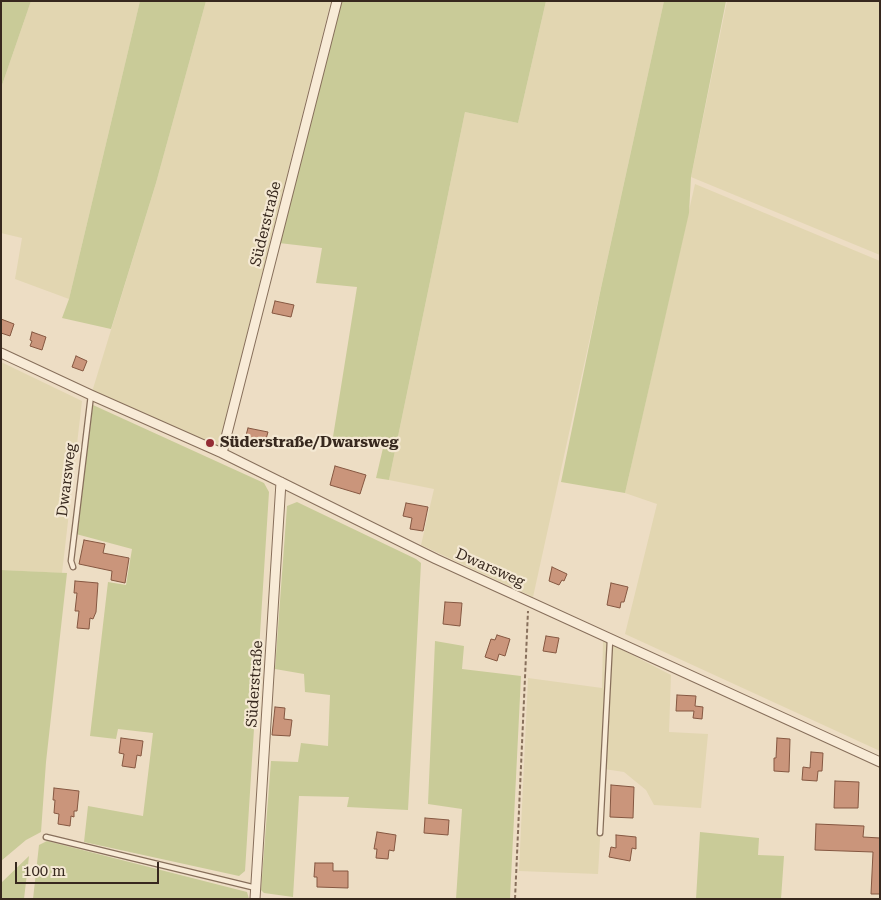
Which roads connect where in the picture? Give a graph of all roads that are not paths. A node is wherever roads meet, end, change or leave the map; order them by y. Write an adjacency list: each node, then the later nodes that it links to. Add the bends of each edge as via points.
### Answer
1 (337, 1): 4 (street, Süderstraße)
2 (1, 353): 3 (street, Dwarsweg)
3 (91, 395): 4 (street, Dwarsweg); 6 (lane, Dwarsweg, via 71,560)
4 (222, 453): 5 (street, Dwarsweg)
5 (281, 482): 7 (street, Dwarsweg, via 436,559); 11 (street, Süderstraße)
6 (73, 567)
7 (610, 638): 8 (street, Dwarsweg); 9 (lane)
8 (880, 762)
9 (600, 833)
10 (46, 837): 11 (lane)
11 (256, 888): 12 (street, Süderstraße)
12 (256, 899)

